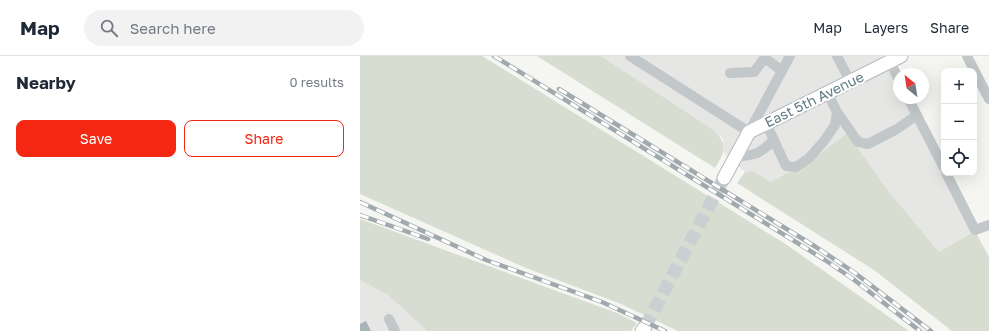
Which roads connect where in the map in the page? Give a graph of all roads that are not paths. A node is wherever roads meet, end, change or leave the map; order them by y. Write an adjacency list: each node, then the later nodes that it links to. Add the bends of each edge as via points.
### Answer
1 (630, 56): 16 (street)
2 (790, 56): 7 (street)
3 (837, 56): 9 (street)
4 (967, 56): 11 (street)
5 (765, 57): 7 (street); 8 (street, via 754,72)
6 (895, 59): 9 (main road, East 5th Avenue)
7 (782, 71): 16 (street)
8 (730, 73)
9 (850, 81): 10 (main road, East 5th Avenue)
10 (827, 92): 13 (street); 15 (main road, East 5th Avenue)
11 (989, 99)
12 (911, 104): 14 (street)
13 (837, 112): 14 (street, via 858,142 868,144); 17 (street, via 836,125 809,158 796,167 786,166)
14 (917, 115): 19 (street)
15 (766, 123): 16 (main road, East 5th Avenue); 17 (street)
16 (748, 132): 18 (main road)
17 (774, 140): 18 (street, via 753,155)
18 (736, 156): 21 (main road)
19 (941, 162)
20 (948, 176): 22 (street, via 976,230)
21 (724, 178)
22 (989, 225)
23 (389, 319): 24 (street)
24 (395, 331)

